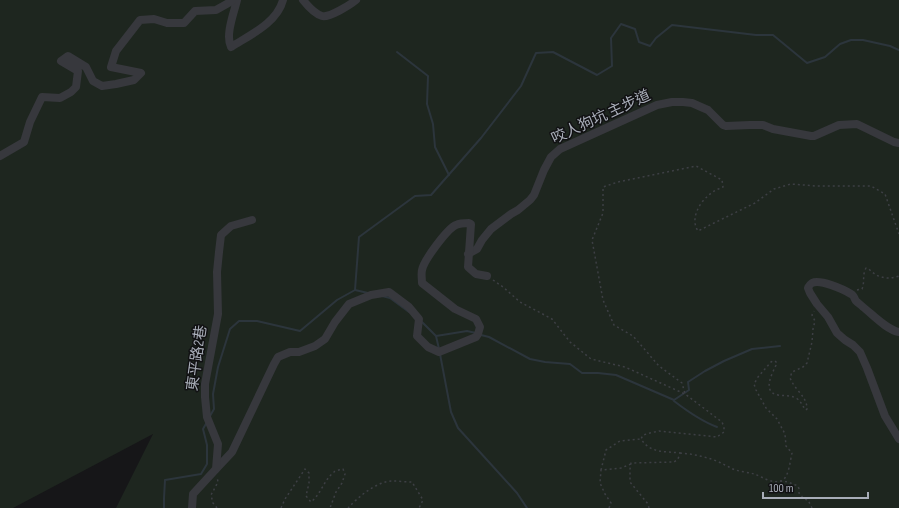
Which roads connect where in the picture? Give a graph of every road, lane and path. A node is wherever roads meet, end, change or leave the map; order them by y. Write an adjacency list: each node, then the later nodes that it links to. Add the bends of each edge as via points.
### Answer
1 (232, 0): 7 (street, via 216,10 195,11 184,23 140,20 116,51 111,67 141,73 134,80 102,86 93,81 86,67 68,56 61,61 78,71 76,87 60,98 42,97 24,142)
2 (237, 0): 3 (street, via 229,31 231,47 272,18)
3 (283, 0)
4 (303, 0): 5 (street, via 322,16 338,11)
5 (356, 0)
6 (899, 143): 10 (street, 咬人狗坑 主步道, via 857,124 839,125 811,136 763,125 726,126 708,110 692,103 657,105 560,149 551,157 530,200 491,229 477,249)
7 (0, 156)
8 (252, 220): 21 (street, 東平路2巷, via 231,226 221,235 217,272 218,314 205,384 207,417 218,444)
9 (899, 234): 16 (path, via 885,194 871,186 791,184 774,189 755,203 698,231 694,218 700,204 709,194 723,187 722,180 696,166 603,187 602,213 592,240 603,300 614,325 633,336 660,366 682,383)
10 (468, 254): 11 (street, via 468,267 476,274); 21 (street, via 471,224 456,225 431,253 422,270 422,283 455,309 476,319 480,327 476,337 439,352 428,347 417,336 419,320 409,307 389,292 371,295 349,304 325,339 315,346 278,357 232,452)
11 (487, 276): 16 (path, via 503,286 520,302 552,319 570,342 591,359 625,367)
12 (899, 276): 13 (path, via 878,276 866,268 862,288)
13 (853, 294): 14 (street, via 837,287 812,283 808,288); 15 (street, via 857,302)
14 (815, 301): 18 (street, via 836,332 860,352 885,416); 23 (path, via 812,315 815,321 807,363 792,372 790,378 807,403 807,409 804,409 798,399 777,395 769,390 777,363 775,361 771,362 754,384 766,408 777,419 785,434 786,446 792,453 787,474)
15 (899, 332)
16 (685, 394): 17 (path, via 722,422 724,432 713,437 660,431 650,432)
17 (641, 439): 19 (path, via 644,445 661,452); 22 (path, via 620,441 606,450)
18 (899, 439)
19 (680, 453): 20 (path, via 674,462); 23 (path, via 703,457 734,470 756,474 772,482)
20 (631, 464): 22 (path); 31 (path, via 630,482)
21 (216, 469): 24 (street, via 193,494); 25 (path, via 218,482 211,495)
22 (601, 470): 30 (path, via 600,483 611,503)
23 (780, 481): 32 (path, via 798,486 799,493 808,500)
24 (192, 508)
25 (217, 508)
26 (281, 508): 27 (path, via 284,499 305,469 309,473 306,496 311,502 334,472 343,469 346,474)
27 (330, 508)
28 (348, 508): 29 (path, via 379,484 392,481 412,482 423,500)
29 (419, 508)
30 (610, 508)
31 (649, 508)
32 (812, 508)

